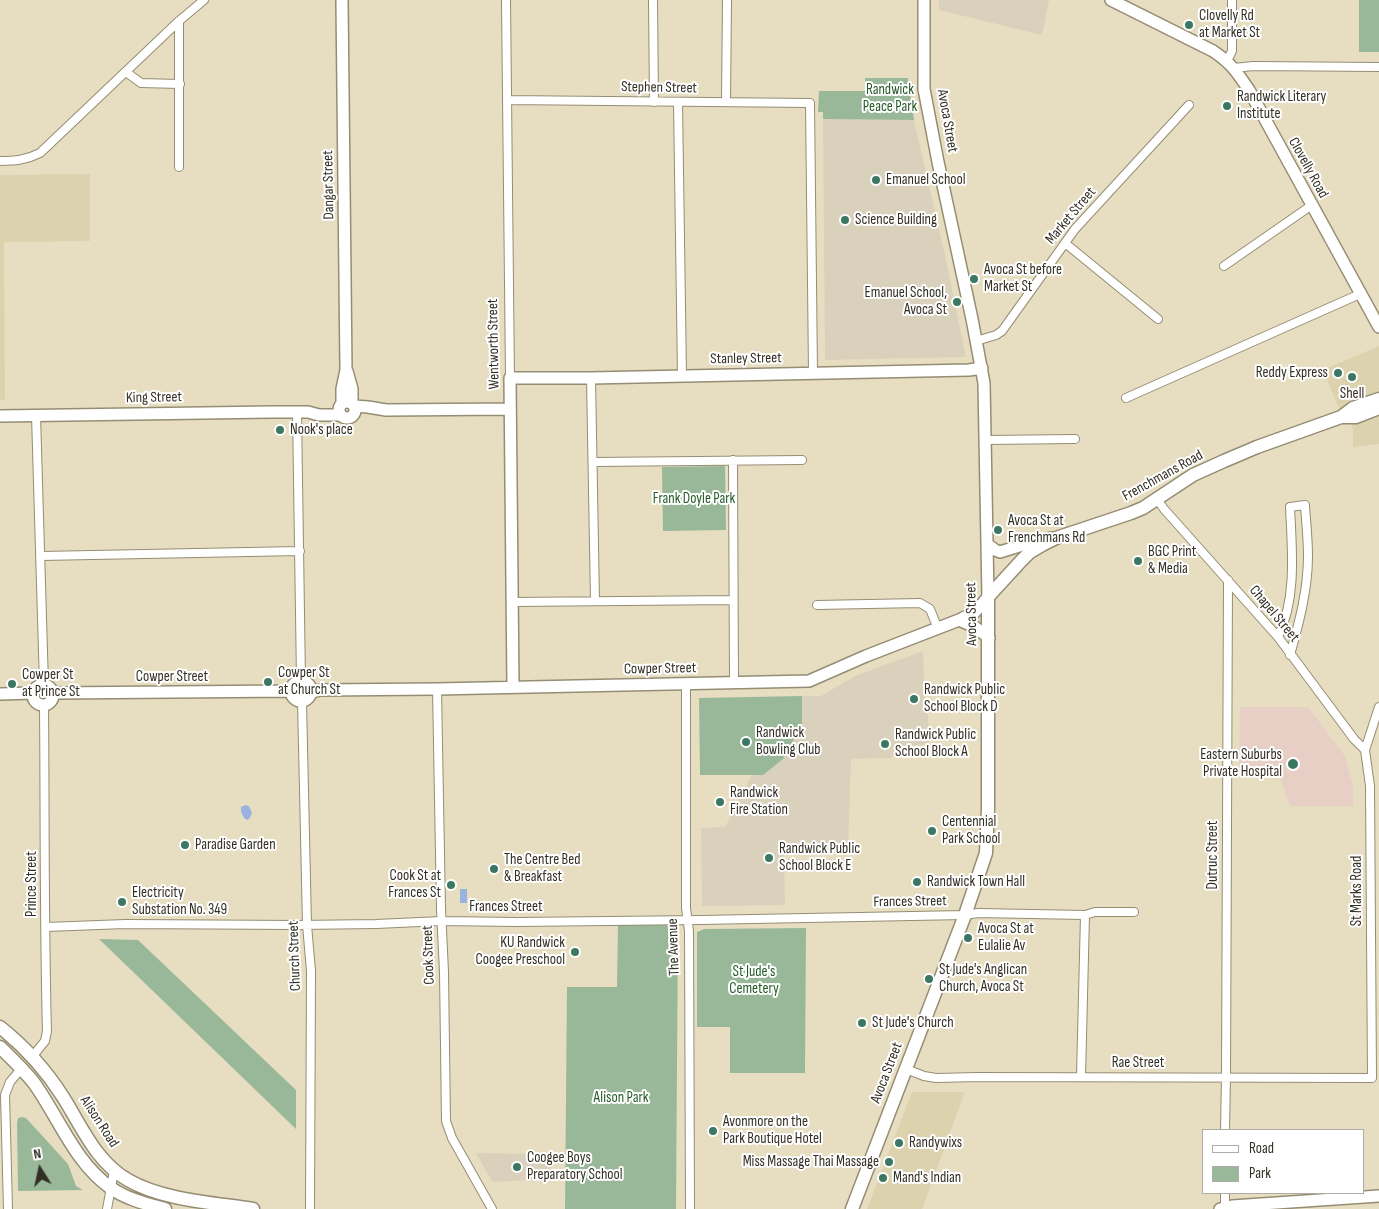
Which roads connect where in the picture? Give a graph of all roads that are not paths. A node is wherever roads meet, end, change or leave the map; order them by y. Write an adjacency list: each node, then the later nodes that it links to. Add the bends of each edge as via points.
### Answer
1 (204, 0): 9 (street)
2 (342, 0): 35 (street, Dangar Street, via 346,370 342,389)
3 (506, 0): 14 (street, Wentworth Street)
4 (653, 0): 15 (street)
5 (727, 0): 17 (street)
6 (924, 0): 27 (street, Avoca Street, via 924,89)
7 (1111, 0): 10 (street, Clovelly Road, via 1203,46)
8 (1232, 0): 10 (street)
9 (180, 21): 12 (street); 13 (street)
10 (1230, 64): 11 (street); 21 (street, Clovelly Road, via 1249,90)
11 (1379, 67)
12 (126, 72): 13 (street, via 141,83); 19 (street, via 40,153 17,161)
13 (180, 84): 20 (street)
14 (507, 100): 15 (street, Stephen Street); 31 (street, Wentworth Street)
15 (654, 102): 16 (street, Stephen Street)
16 (678, 102): 17 (street, Stephen Street); 30 (street)
17 (726, 102): 29 (street, Stephen Street, via 810,103)
18 (1188, 105): 22 (street, Market Street)
19 (0, 161)
20 (179, 167)
21 (1312, 205): 23 (street); 24 (street, Clovelly Road)
22 (1065, 243): 25 (street); 27 (street, Market Street, via 1002,331)
23 (1224, 266)
24 (1360, 294): 26 (street, Clovelly Road); 33 (street)
25 (1158, 319)
26 (1379, 327)
27 (976, 341): 28 (street, Avoca Street)
28 (982, 368): 29 (street, Stanley Street); 43 (street, Avoca Street)
29 (813, 372): 30 (street, Stanley Street)
30 (682, 376): 32 (street, Stanley Street)
31 (510, 378): 32 (street, Stanley Street); 37 (street, Wentworth Street)
32 (591, 378): 46 (street)
33 (1126, 398)
34 (1379, 398): 41 (main road, Frenchmans Road)
35 (347, 408): 37 (street, King Street); 38 (street, King Street)
36 (1379, 408): 41 (main road, Frenchmans Road, via 1356,417)
37 (510, 409): 56 (street, Wentworth Street)
38 (302, 412): 39 (street, King Street); 50 (street)
39 (36, 415): 40 (street, King Street); 51 (street)
40 (0, 416)
41 (1341, 417): 47 (main road, Frenchmans Road, via 1224,461 1194,475)
42 (1075, 439): 43 (street)
43 (986, 440): 49 (street, Avoca Street)
44 (733, 460): 45 (street); 46 (street); 54 (street)
45 (802, 460)
46 (592, 462): 55 (street)
47 (1157, 499): 48 (main road, Frenchmans Road, via 1132,513); 52 (street, Chapel Street)
48 (1064, 536): 49 (street, via 1029,542 1000,552); 53 (main road, Frenchmans Road, via 1030,552)
49 (988, 544): 53 (street, Avoca Street)
50 (300, 551): 51 (street); 63 (street)
51 (41, 556): 66 (street)
52 (1228, 580): 60 (street, Chapel Street); 91 (street, Dutruc Street)
53 (988, 597): 58 (street, Cowper Street, via 975,612); 61 (main road, Avoca Street)
54 (733, 600): 55 (street); 64 (street)
55 (595, 601): 56 (street)
56 (513, 602): 67 (street, Wentworth Street)
57 (817, 605): 59 (street, via 920,603 930,610)
58 (959, 620): 59 (street, Cowper Street); 61 (street)
59 (938, 630): 64 (street, Cowper Street, via 866,656 809,682)
60 (1278, 637): 62 (street, Chapel Street); 62 (street, via 1290,596 1293,558 1290,507 1305,506 1307,576)
61 (989, 638): 79 (main road, Avoca Street, via 987,846)
62 (1290, 655): 77 (street, Chapel Street)
63 (301, 681): 69 (street, via 293,685); 70 (street, via 308,684)
64 (734, 683): 65 (street, Cowper Street)
65 (686, 684): 67 (street, Cowper Street); 81 (street, The Avenue)
66 (44, 685): 71 (street); 72 (street)
67 (513, 687): 68 (street, Cowper Street)
68 (437, 689): 70 (street, Cowper Street); 82 (street, Cook Street)
69 (291, 691): 72 (street, Cowper Street); 74 (street, via 296,700)
70 (311, 692): 74 (street)
71 (33, 693): 73 (street); 75 (street, via 36,702)
72 (54, 693): 75 (street, via 53,700)
73 (0, 694)
74 (302, 702): 83 (street, Church Street)
75 (44, 706): 84 (street, Prince Street)
76 (1379, 707): 77 (street, St Marks Road)
77 (1366, 750): 92 (street, St Marks Road, via 1370,786)
78 (1134, 912): 80 (street, Frances Street)
79 (965, 915): 80 (street, Frances Street); 81 (street, Frances Street); 89 (main road, Avoca Street)
80 (1084, 915): 90 (street)
81 (688, 920): 82 (street, Frances Street); 105 (street, The Avenue)
82 (442, 921): 83 (street, Frances Street); 104 (street, Cook Street, via 446,1121 452,1138)
83 (307, 925): 84 (street, Frances Street); 103 (street, Church Street, via 311,971)
84 (46, 927): 87 (street, Prince Street, via 47,1033 44,1043)
85 (0, 1027): 87 (main road, Alison Road)
86 (0, 1047): 88 (main road)
87 (32, 1057): 88 (main road); 94 (main road, Alison Road, via 64,1098 98,1154)
88 (21, 1069): 95 (main road, via 78,1154); 99 (street, via 10,1082 5,1095)
89 (906, 1069): 90 (street, Rae Street, via 936,1078); 106 (main road, Avoca Street)
90 (1081, 1077): 91 (street, Rae Street)
91 (1226, 1078): 92 (street, Rae Street); 93 (street, Dutruc Street)
92 (1372, 1078)
93 (1224, 1129)
94 (114, 1171): 95 (street); 102 (main road, Alison Road, via 155,1192)
95 (111, 1189): 100 (street); 101 (main road)
96 (1224, 1194): 98 (street)
97 (1379, 1196): 98 (street)
98 (1223, 1208)
99 (8, 1209)
100 (107, 1209)
101 (164, 1209)
102 (253, 1209)
103 (310, 1209)
104 (492, 1209)
105 (690, 1209)
106 (852, 1209)

